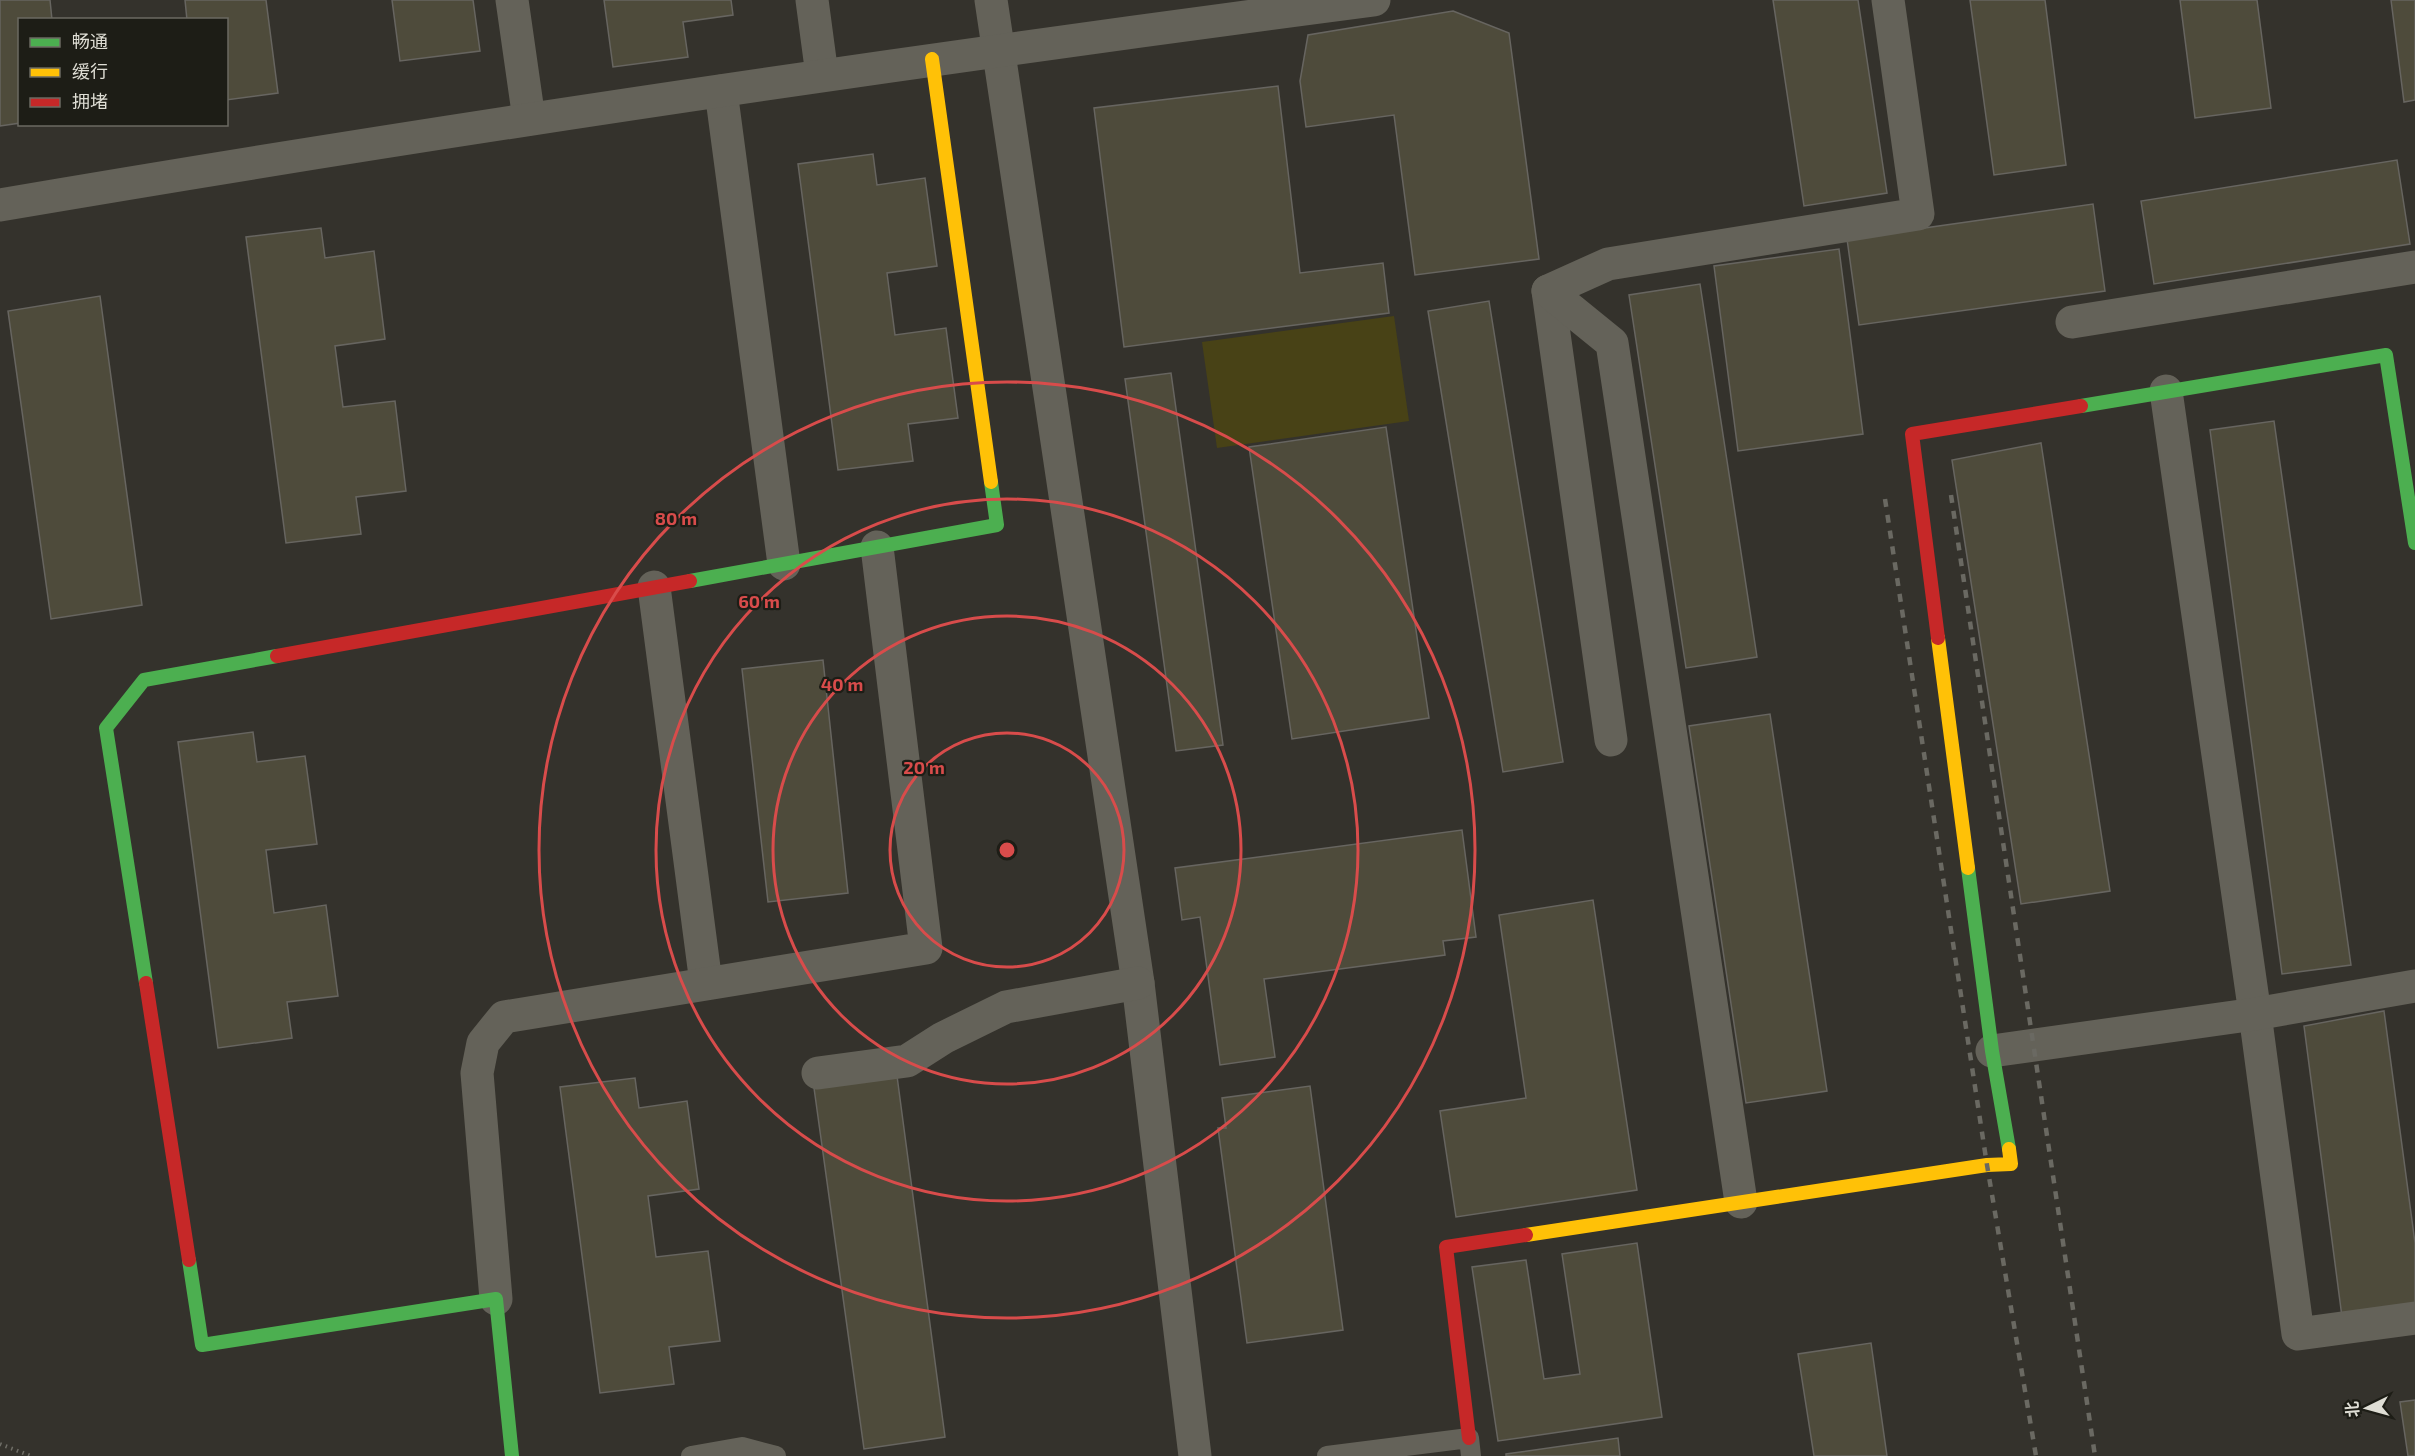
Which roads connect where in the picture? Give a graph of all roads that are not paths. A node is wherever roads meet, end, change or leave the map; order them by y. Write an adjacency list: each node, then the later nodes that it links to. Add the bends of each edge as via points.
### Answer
1 (512, 0): 10 (street)
2 (812, 0): 8 (street)
3 (991, 0): 6 (street)
4 (1374, 0): 6 (street)
5 (1888, 0): 13 (street, via 1918,214 1608,264)
6 (1000, 49): 7 (street); 22 (street)
7 (932, 59): 8 (street); 17 (street, via 998,525)
8 (822, 75): 9 (street)
9 (721, 91): 10 (street); 18 (street)
10 (529, 119): 11 (street)
11 (0, 205)
12 (2415, 267): 14 (street)
13 (1548, 291): 20 (street); 27 (street, via 1612,343)
14 (2072, 322)
15 (2166, 391): 16 (street, via 2386,354); 24 (street); 25 (street, via 1912,434)
16 (2415, 543)
17 (877, 547): 18 (street); 21 (street, via 926,948)
18 (784, 564): 19 (street)
19 (654, 588): 21 (street); 28 (street, via 144,680 106,728 202,1346 334,1334)
20 (1611, 740)
21 (706, 983): 28 (street, via 504,1017 483,1043 477,1073)
22 (1138, 983): 26 (street, via 1006,1008 943,1038 907,1061); 34 (street)
23 (2415, 986): 24 (street)
24 (2255, 1014): 25 (street); 29 (street, via 2298,1334)
25 (1992, 1052): 27 (street, via 2011,1164)
26 (818, 1073)
27 (1741, 1202): 30 (street, via 1446,1247)
28 (496, 1299): 31 (street)
29 (2415, 1318)
30 (1470, 1447): 35 (lane)
31 (513, 1456)
32 (691, 1456): 33 (lane, via 742,1447)
33 (776, 1456)
34 (1195, 1456)
35 (1327, 1456)

